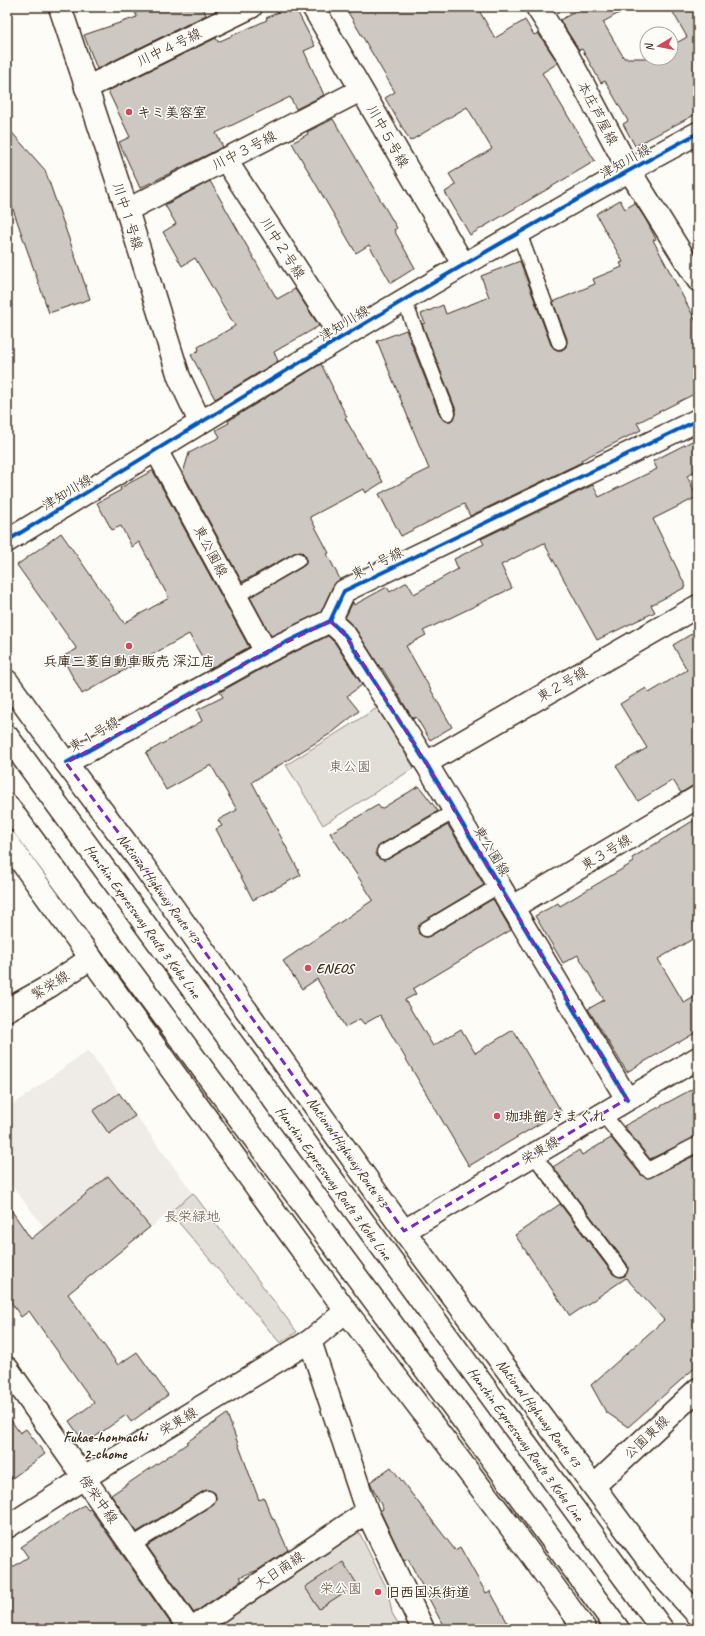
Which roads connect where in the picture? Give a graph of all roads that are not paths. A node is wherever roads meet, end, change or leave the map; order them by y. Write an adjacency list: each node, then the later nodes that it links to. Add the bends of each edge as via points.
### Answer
1 (60, 7): 5 (main road, 川中１号線)
2 (251, 7): 5 (main road, 川中４号線)
3 (313, 7): 6 (main road, 川中５号線)
4 (536, 7): 9 (main road, 本庄芦屋線, via 568,56)
5 (86, 88): 10 (main road, 川中１号線)
6 (361, 90): 8 (main road, 川中３号線); 12 (main road, 川中５号線)
7 (698, 134): 9 (main road, 津知川線)
8 (225, 159): 10 (main road, 川中３号線); 15 (main road, 川中２号線)
9 (629, 170): 11 (main road, 津知川線); 13 (main road, 本庄芦屋線)
10 (127, 210): 19 (main road, 川中１号線, via 179,377)
11 (519, 233): 12 (main road, 津知川線); 16 (lane)
12 (463, 264): 14 (main road, 津知川線)
13 (698, 280)
14 (404, 300): 15 (main road, 津知川線); 17 (lane)
15 (341, 337): 19 (main road, 津知川線)
16 (559, 342)
17 (448, 414)
18 (698, 420): 25 (main road, 東１号線, via 344,591)
19 (200, 422): 20 (main road, 津知川線)
20 (156, 450): 21 (main road, 津知川線); 23 (main road, 東公園線)
21 (7, 541)
22 (298, 560): 23 (lane)
23 (236, 596): 26 (main road, 東公園線)
24 (698, 606): 30 (main road, 東２号線)
25 (330, 621): 26 (main road, 東１号線); 30 (main road, 東公園線, via 345,635)
26 (266, 652): 29 (main road, 東１号線)
27 (7, 681): 29 (main road, National Highway Route 43)
28 (7, 736): 63 (main road, Hanshin Expressway Route 3 Kobe Line)
29 (66, 763): 46 (main road, National Highway Route 43, via 142,864)
30 (426, 763): 33 (main road, 東公園線)
31 (698, 797): 37 (main road, 東３号線)
32 (7, 805): 62 (main road)
33 (455, 811): 35 (lane); 36 (main road, 東公園線)
34 (7, 842): 39 (main road)
35 (384, 852)
36 (500, 885): 37 (main road, 東公園線); 38 (lane)
37 (513, 907): 42 (main road, 東公園線)
38 (426, 929)
39 (91, 958): 40 (main road, 繁栄線, via 50,986); 48 (main road)
40 (7, 1010)
41 (698, 1058): 42 (main road, 栄東線)
42 (627, 1099): 43 (main road, 栄東線)
43 (602, 1113): 44 (lane, via 648,1170); 45 (main road, 栄東線)
44 (698, 1144)
45 (533, 1154): 46 (main road, 栄東線); 47 (lane)
46 (404, 1231): 53 (main road, National Highway Route 43)
47 (620, 1269)
48 (346, 1311): 49 (main road, 栄東線); 61 (main road)
49 (310, 1341): 52 (main road, 栄東線); 55 (main road)
50 (7, 1368): 52 (main road, 傍栄中線)
51 (698, 1389): 53 (main road, 公園東線)
52 (84, 1478): 56 (main road, 栄東線); 57 (main road, 傍栄中線)
53 (594, 1486): 58 (main road, National Highway Route 43, via 652,1565)
54 (208, 1498): 57 (lane)
55 (367, 1512): 59 (main road, 大日南線); 60 (main road)
56 (7, 1527)
57 (131, 1546): 59 (main road, 傍栄中線)
58 (698, 1615)
59 (191, 1629)
60 (423, 1629)
61 (585, 1629)
62 (618, 1629)
63 (662, 1629)

